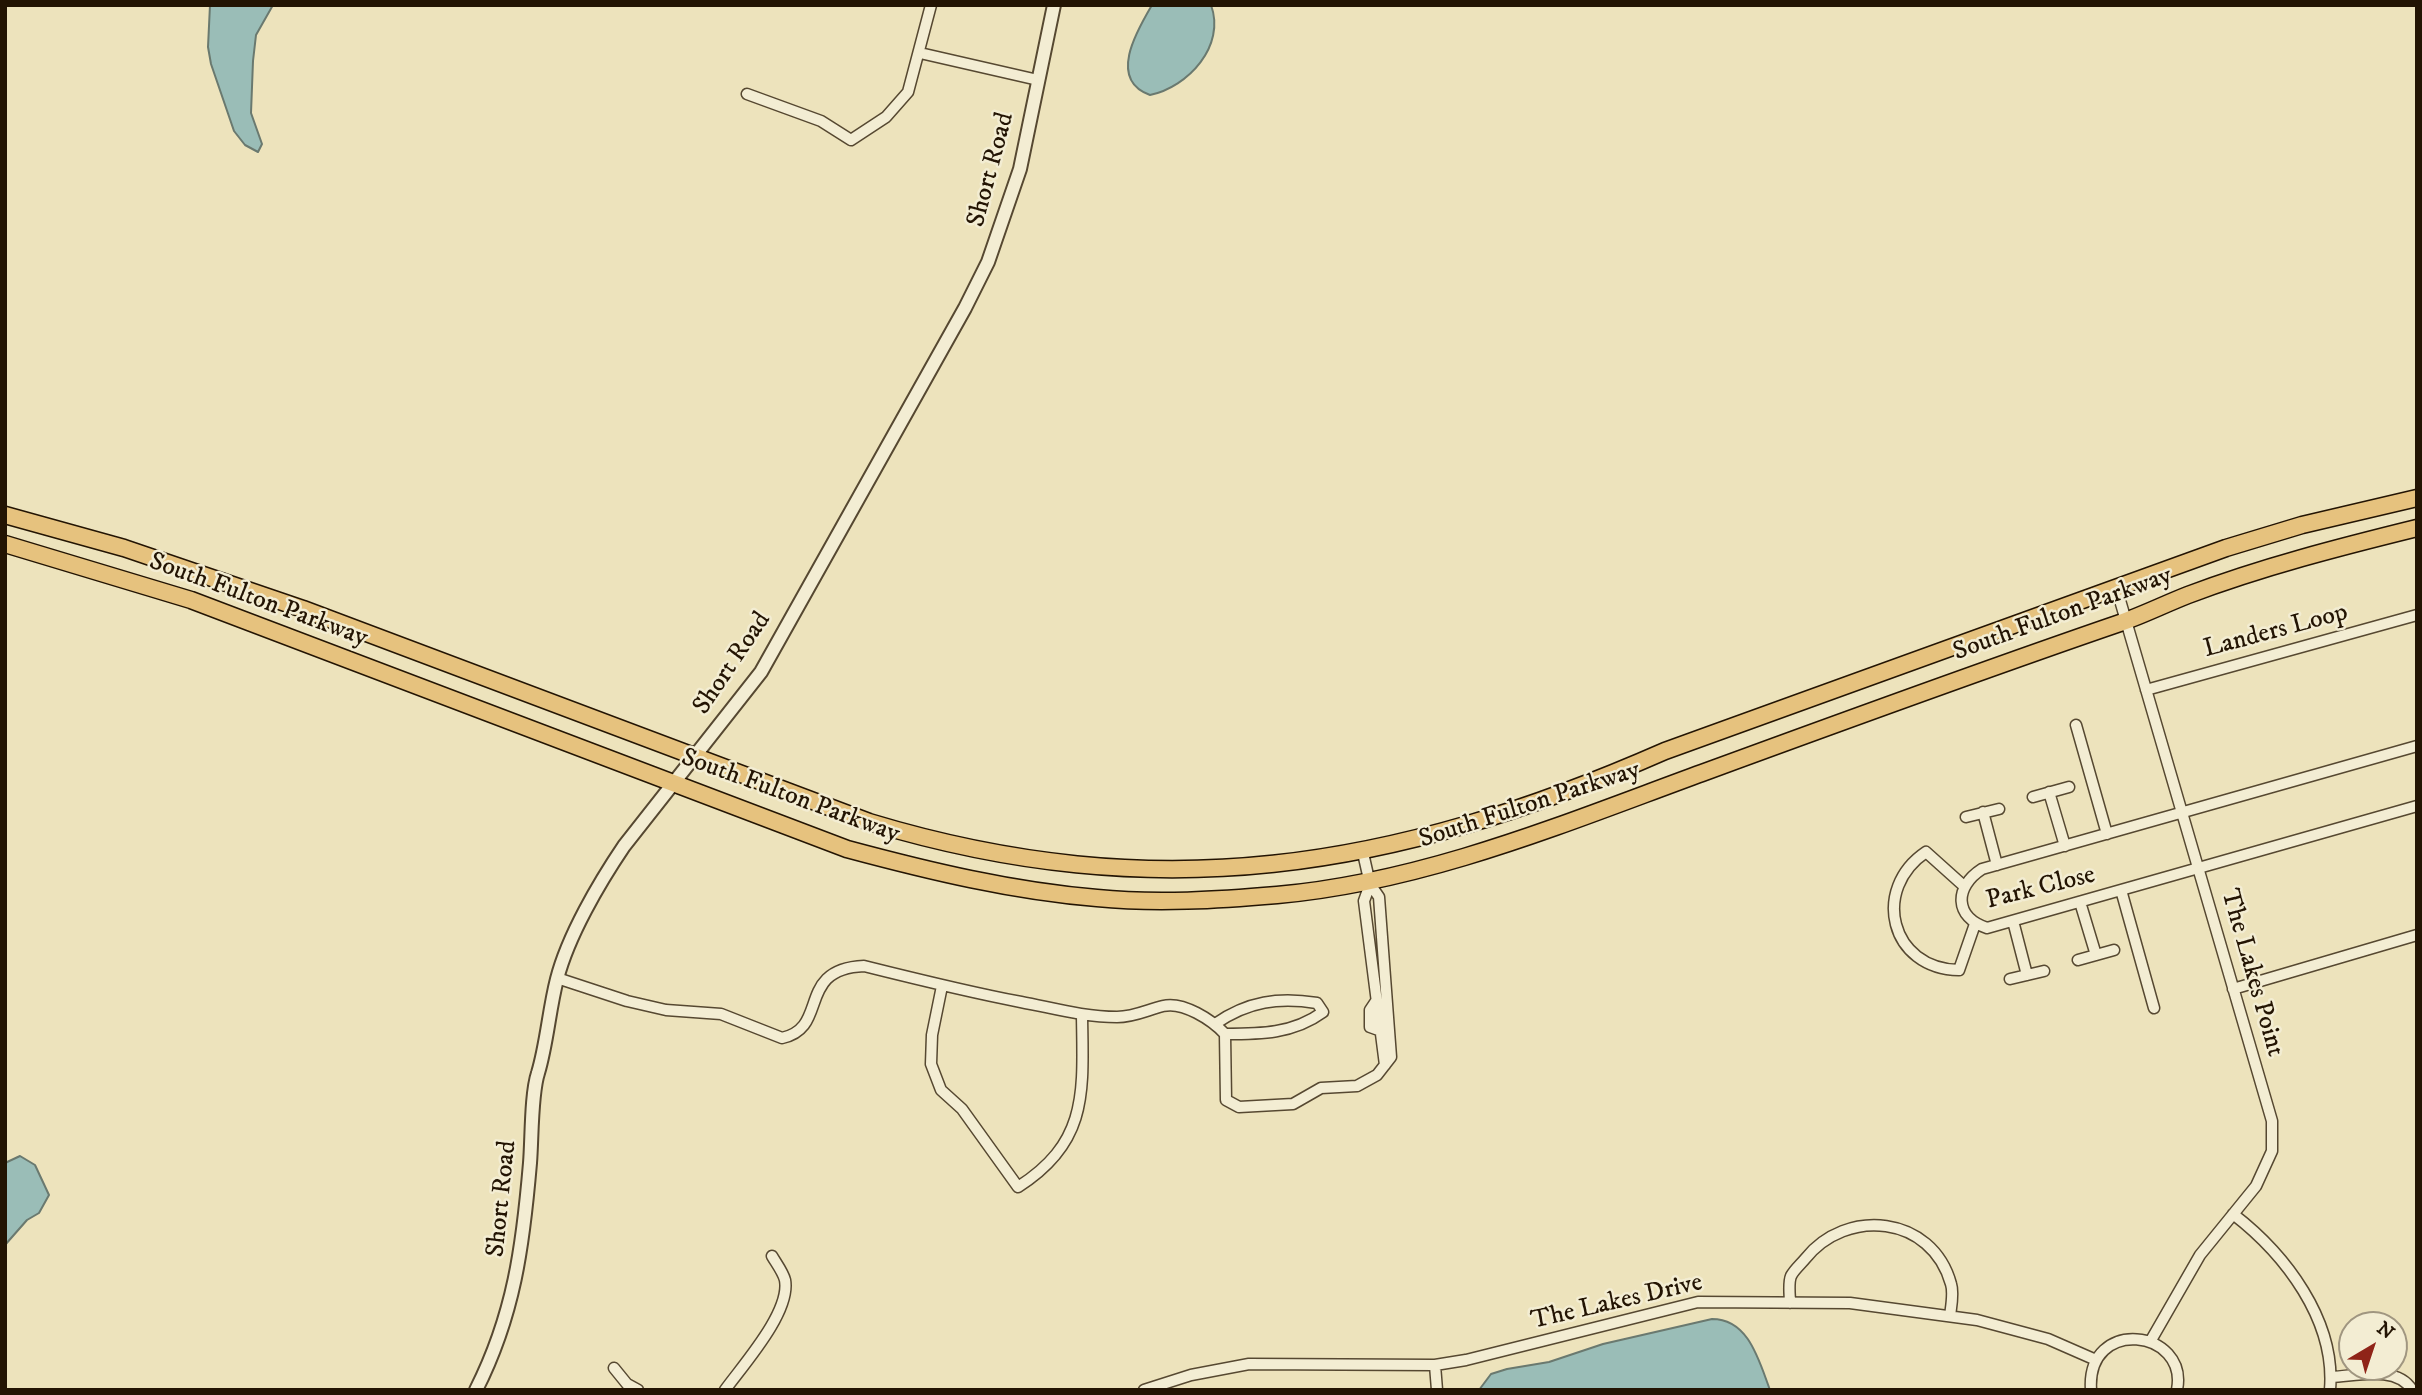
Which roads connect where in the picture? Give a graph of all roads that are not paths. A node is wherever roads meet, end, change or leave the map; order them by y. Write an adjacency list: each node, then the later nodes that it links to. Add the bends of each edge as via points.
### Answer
1 (931, 5): 3 (street)
2 (1054, 5): 4 (street, Short Road)
3 (920, 53): 4 (street); 5 (street, via 908,92 886,117 852,139 821,121)
4 (1038, 80): 16 (street, Short Road, via 1005,218 971,297 761,672)
5 (747, 94)
6 (2417, 498): 10 (highway, South Fulton Parkway, via 2226,548)
7 (5, 515): 16 (highway, South Fulton Parkway, via 124,548 303,609)
8 (2417, 528): 12 (highway, South Fulton Parkway, via 2263,570)
9 (5, 544): 17 (highway, South Fulton Parkway, via 191,600)
10 (2117, 590): 12 (street, The Lakes Point); 28 (highway, South Fulton Parkway, via 1665,751 1607,777 1466,825)
11 (2417, 615): 13 (street, Landers Loop)
12 (2125, 621): 13 (street, The Lakes Point); 31 (highway, South Fulton Parkway, via 1501,847)
13 (2146, 690): 24 (street, The Lakes Point)
14 (2076, 725): 26 (street)
15 (2417, 746): 24 (street, Park Close)
16 (695, 759): 17 (street, Short Road); 28 (highway, South Fulton Parkway, via 912,835 1041,862 1176,871)
17 (676, 782): 31 (highway, South Fulton Parkway, via 847,849 1019,888 1099,899 1160,900 1280,895); 45 (street, Short Road, via 608,869)
18 (2069, 787): 19 (street)
19 (2049, 792): 20 (street); 27 (street)
20 (2033, 797)
21 (2417, 806): 30 (street, Park Close)
22 (1999, 808): 23 (street)
23 (1983, 813): 25 (street); 29 (street)
24 (2182, 813): 26 (street, Park Close); 30 (street, The Lakes Point)
25 (1966, 817)
26 (2107, 834): 27 (street, Park Close)
27 (2065, 846): 29 (street, Park Close)
28 (1363, 853): 31 (street)
29 (1997, 864): 32 (street, Park Close, via 1970,876)
30 (2198, 868): 33 (street, Park Close); 48 (street, The Lakes Point)
31 (1369, 882): 41 (street, via 1364,901); 42 (street, via 1379,897)
32 (1965, 887): 36 (street, Park Close, via 1963,910); 36 (street, via 1926,852 1910,862 1901,878 1894,896 1895,922 1903,945 1942,970 1959,970)
33 (2122, 890): 34 (street, Park Close); 49 (street)
34 (2080, 902): 35 (street, Park Close); 39 (street)
35 (2013, 921): 36 (street, Park Close, via 1987,928); 44 (street)
36 (1975, 924)
37 (2417, 935): 48 (street)
38 (2114, 950): 39 (street)
39 (2096, 955): 40 (street)
40 (2078, 960)
41 (1372, 966): 42 (street); 52 (street, via 1376,1001 1368,1018 1370,1027)
42 (1385, 966): 53 (street)
43 (2044, 971): 44 (street)
44 (2027, 975): 46 (street)
45 (557, 978): 47 (street, via 627,1002 721,1014 782,1038 799,1031 808,1019 826,976 848,966); 65 (street, Short Road, via 538,1071 523,1247 499,1339)
46 (2010, 979)
47 (942, 986): 50 (street); 50 (street, via 931,1064 941,1090 962,1109 1018,1187 1057,1157 1073,1129 1082,1095)
48 (2233, 989): 56 (street, The Lakes Point, via 2272,1121 2272,1151 2256,1186)
49 (2154, 1008)
50 (1082, 1015): 51 (street, via 1120,1017 1166,1005 1182,1007)
51 (1215, 1024): 54 (street); 54 (street, via 1255,1003 1290,999 1317,1003 1323,1012 1306,1025 1267,1034)
52 (1379, 1032): 53 (street); 55 (street)
53 (1391, 1032): 55 (street, via 1391,1057)
54 (1224, 1034): 55 (street, via 1226,1100 1239,1107 1293,1104 1321,1088 1357,1086)
55 (1385, 1065)
56 (2233, 1214): 60 (street, The Lakes Point, via 2200,1255); 64 (street, via 2284,1261 2308,1299 2325,1341)
57 (772, 1255): 67 (street, via 785,1280 784,1301)
58 (1790, 1303): 59 (street, The Lakes Drive, via 1850,1303); 59 (street, via 1791,1277 1818,1242 1851,1226 1882,1224 1914,1236 1936,1255 1952,1285); 62 (street, The Lakes Drive, via 1698,1302)
59 (1950, 1317): 61 (street, The Lakes Drive, via 2048,1339)
60 (2150, 1342): 61 (street, via 2138,1338 2118,1341); 71 (street, via 2170,1357 2177,1370)
61 (2096, 1360): 70 (street)
62 (1435, 1365): 68 (street, The Lakes Drive, via 1249,1364); 69 (street)
63 (614, 1368): 66 (street)
64 (2332, 1377): 72 (street); 73 (street, via 2395,1376)
65 (476, 1390)
66 (638, 1390)
67 (725, 1390)
68 (1144, 1390)
69 (1437, 1390)
70 (2091, 1390)
71 (2177, 1390)
72 (2330, 1390)
73 (2412, 1390)

